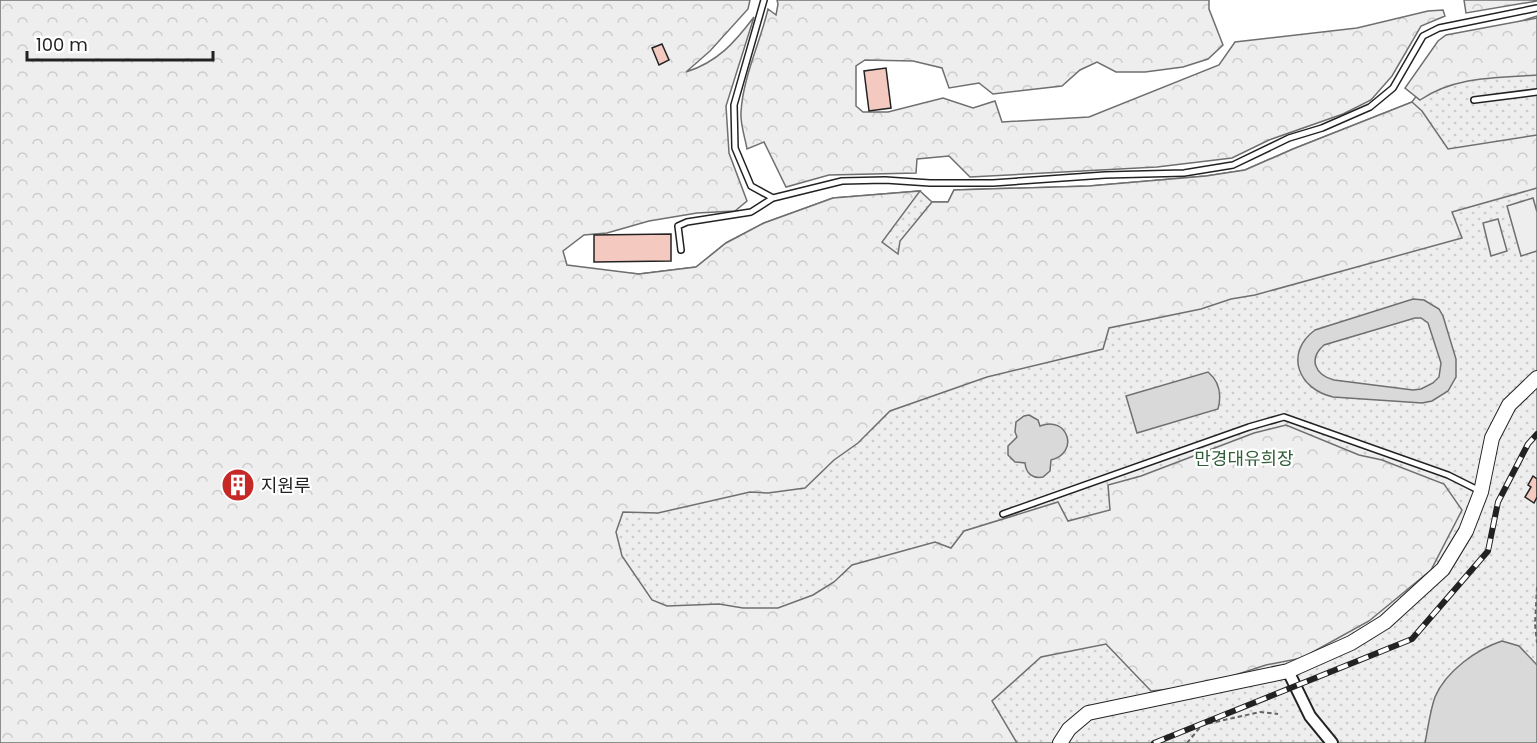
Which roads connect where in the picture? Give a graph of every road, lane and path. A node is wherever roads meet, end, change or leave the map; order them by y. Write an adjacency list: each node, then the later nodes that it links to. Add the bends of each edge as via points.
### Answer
1 (764, 0): 5 (lane, via 734,105 735,148 751,186)
2 (1537, 8): 5 (lane, via 1439,28 1423,36 1393,88 1370,107 1289,138 1233,165 1184,173 993,183 842,181)
3 (1537, 92): 4 (lane)
4 (1474, 100)
5 (773, 198): 6 (lane, via 751,212 678,226)
6 (681, 250)
7 (1537, 378): 8 (street, via 1509,405 1492,438)
8 (1481, 492): 9 (lane, via 1448,475 1284,417); 12 (street, via 1455,550 1422,590 1385,622 1351,643)
9 (1003, 514)
10 (1537, 587): 11 (path)
11 (1537, 643)
12 (1288, 671): 14 (street, via 1088,713); 16 (street, via 1310,716)
13 (1278, 714): 15 (path, via 1260,712 1202,725)
14 (1060, 743)
15 (1187, 743)
16 (1332, 743)

